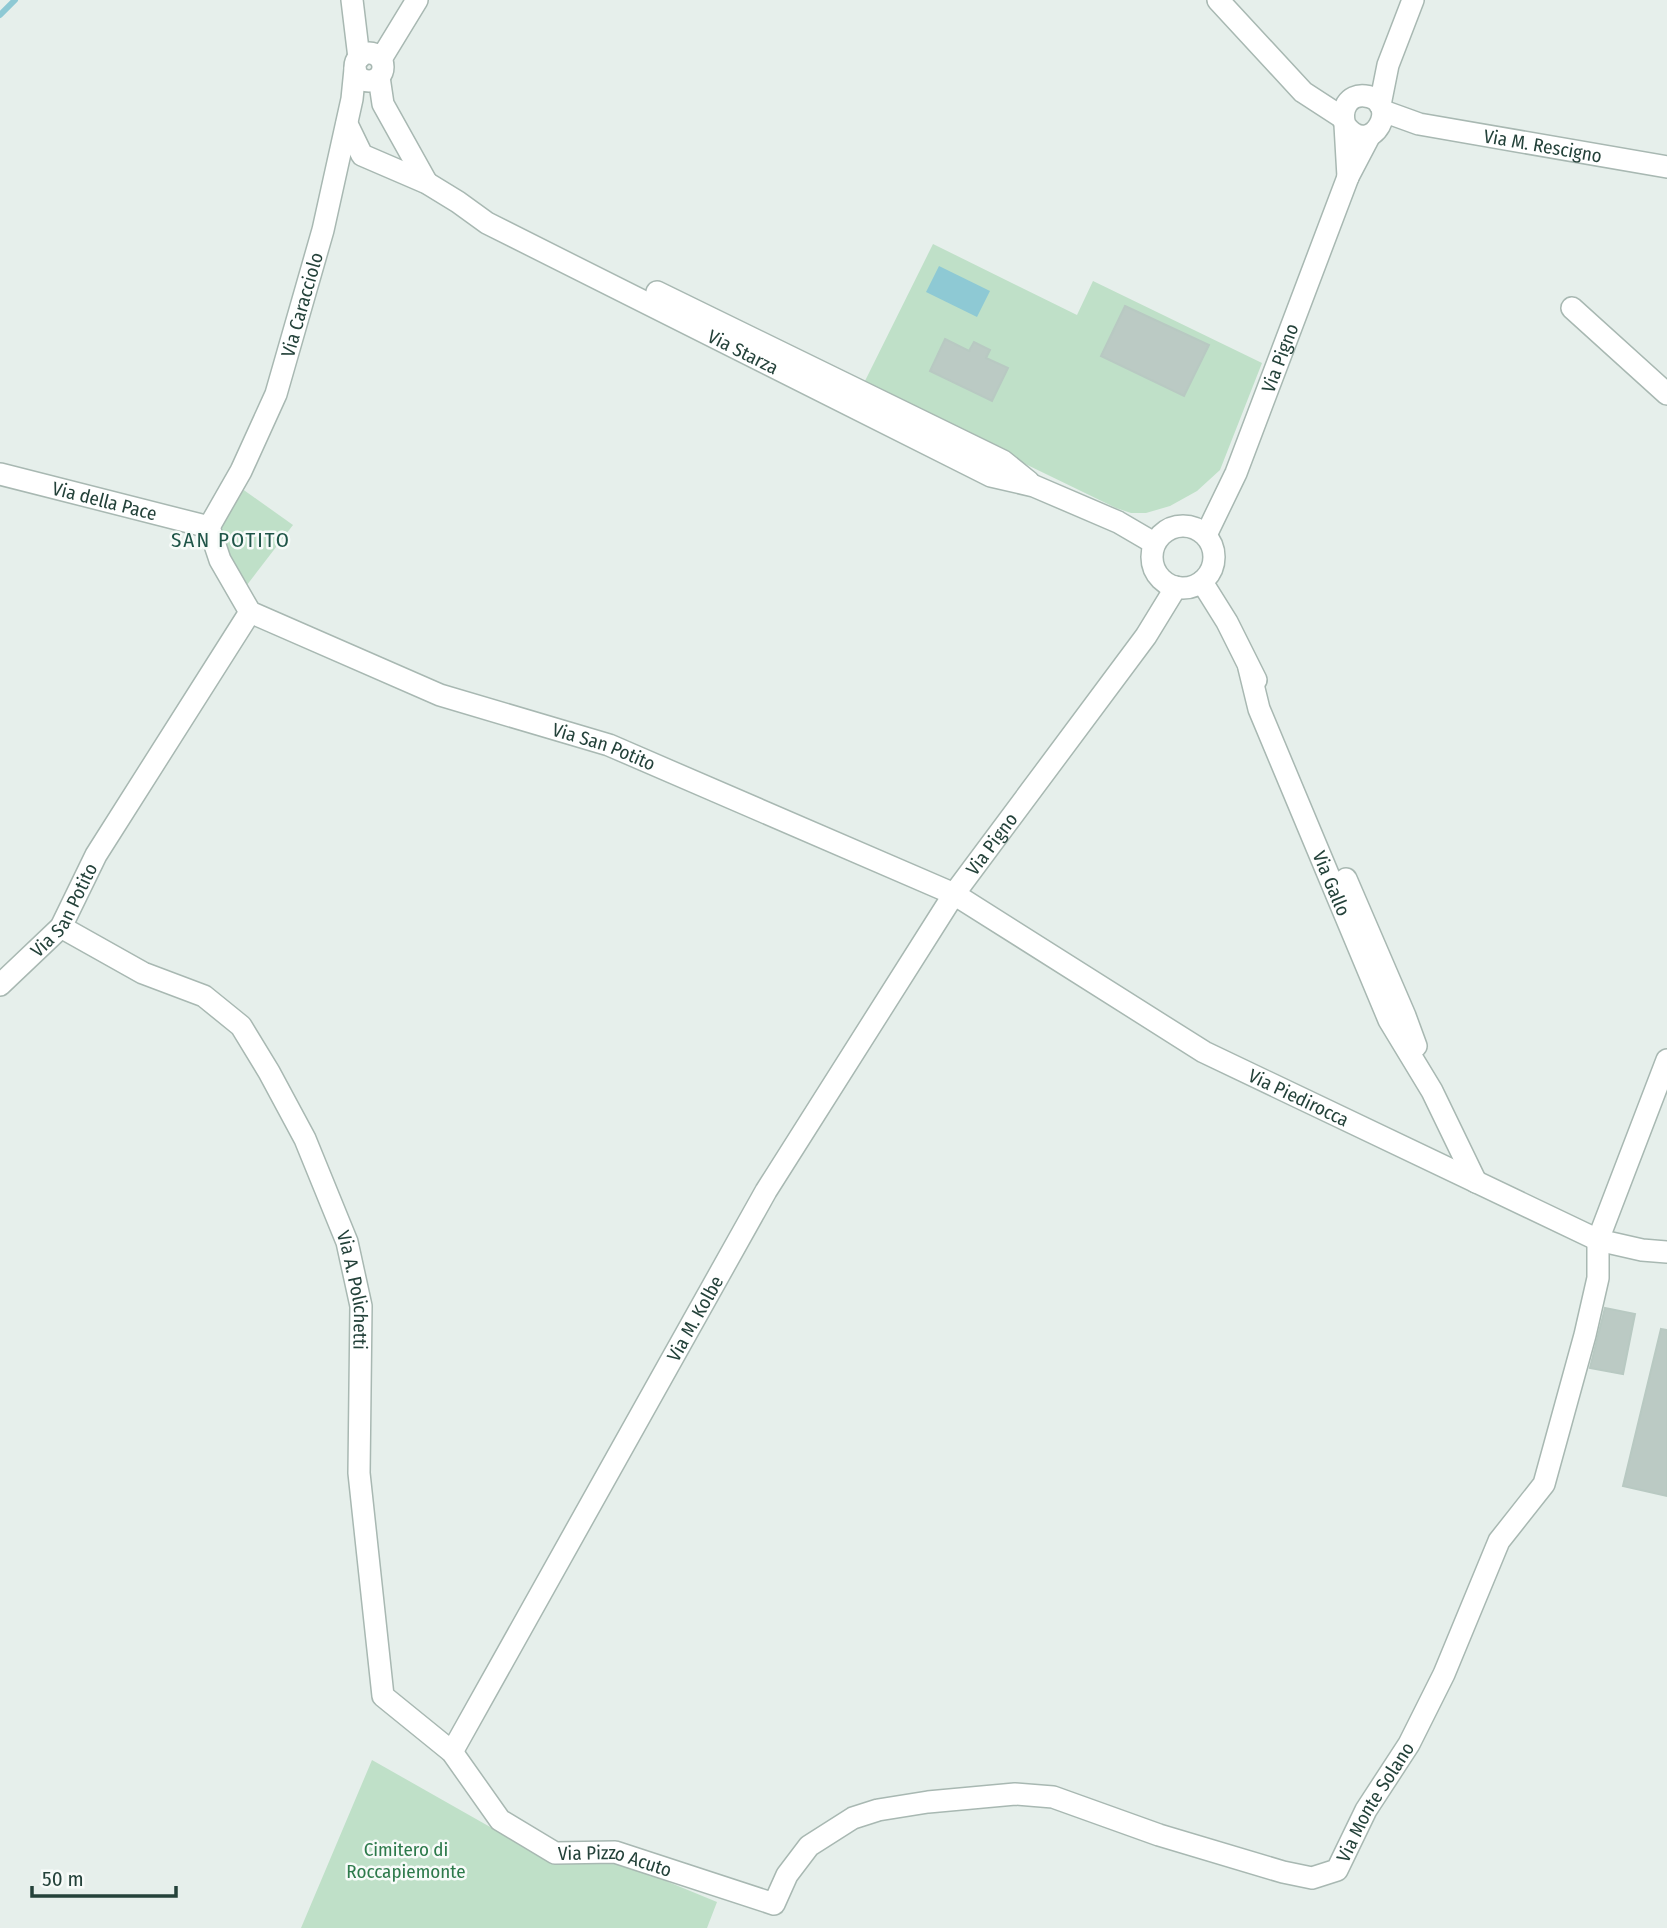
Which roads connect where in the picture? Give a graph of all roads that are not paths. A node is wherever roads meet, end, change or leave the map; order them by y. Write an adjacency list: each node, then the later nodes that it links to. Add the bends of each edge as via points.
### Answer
1 (352, 0): 5 (street, Via Caracciolo)
2 (417, 0): 6 (street)
3 (1218, 0): 7 (street)
4 (1413, 0): 8 (street, Via Pigno)
5 (357, 64): 6 (street, via 361,79 370,81); 10 (street, Via Caracciolo)
6 (380, 68): 13 (street, Via Starza, via 383,104)
7 (1304, 92): 8 (street, Via M. Rescigno); 9 (street)
8 (1371, 112): 9 (street, via 1346,103); 9 (street, via 1359,136); 11 (street, Via M. Rescigno); 12 (street, Via Pigno)
9 (1344, 122): 12 (street, Via Pigno)
10 (347, 124): 13 (street, Via Starza, via 362,155); 17 (street, Via Caracciolo, via 323,230 276,394)
11 (1667, 167)
12 (1348, 177): 18 (street, Via Pigno, via 1236,473)
13 (427, 183): 19 (street, Via Starza, via 458,202 496,214 1003,461 1034,486 1118,522)
14 (1572, 308): 15 (street)
15 (1667, 394)
16 (0, 474): 17 (street, Via della Pace)
17 (209, 527): 22 (street, via 220,560)
18 (1206, 535): 19 (street, via 1187,525 1172,527); 20 (street, via 1215,554 1211,572)
19 (1154, 543): 21 (street, via 1152,565 1161,580)
20 (1202, 582): 21 (street); 27 (street, Via Gallo, via 1269,703 1400,1003 1432,1091)
21 (1176, 587): 23 (street, Via Pigno, via 1146,636)
22 (250, 612): 23 (street, Via San Potito, via 440,695 609,745); 24 (street, Via San Potito, via 96,855)
23 (954, 894): 27 (street, Via Piedirocca, via 1204,1052); 30 (street, Via M. Kolbe, via 766,1191)
24 (61, 927): 25 (street, Via San Potito); 30 (street, Via A. Polichetti, via 142,972 204,996 241,1026 305,1139 347,1242 361,1306 359,1473 383,1696)
25 (0, 985)
26 (1667, 1060): 28 (street)
27 (1476, 1182): 28 (street, Via Piedirocca)
28 (1598, 1240): 29 (street, Via Piedirocca); 31 (street, Via Monte Solano, via 1598,1278 1544,1484 1499,1541 1409,1744 1366,1810 1337,1870 1312,1878 1283,1872 1053,1797 1015,1794 928,1802 853,1818 808,1846)
29 (1667, 1252)
30 (452, 1752): 31 (street, Via Pizzo Acuto, via 500,1820 555,1853 615,1852)
31 (774, 1904)

